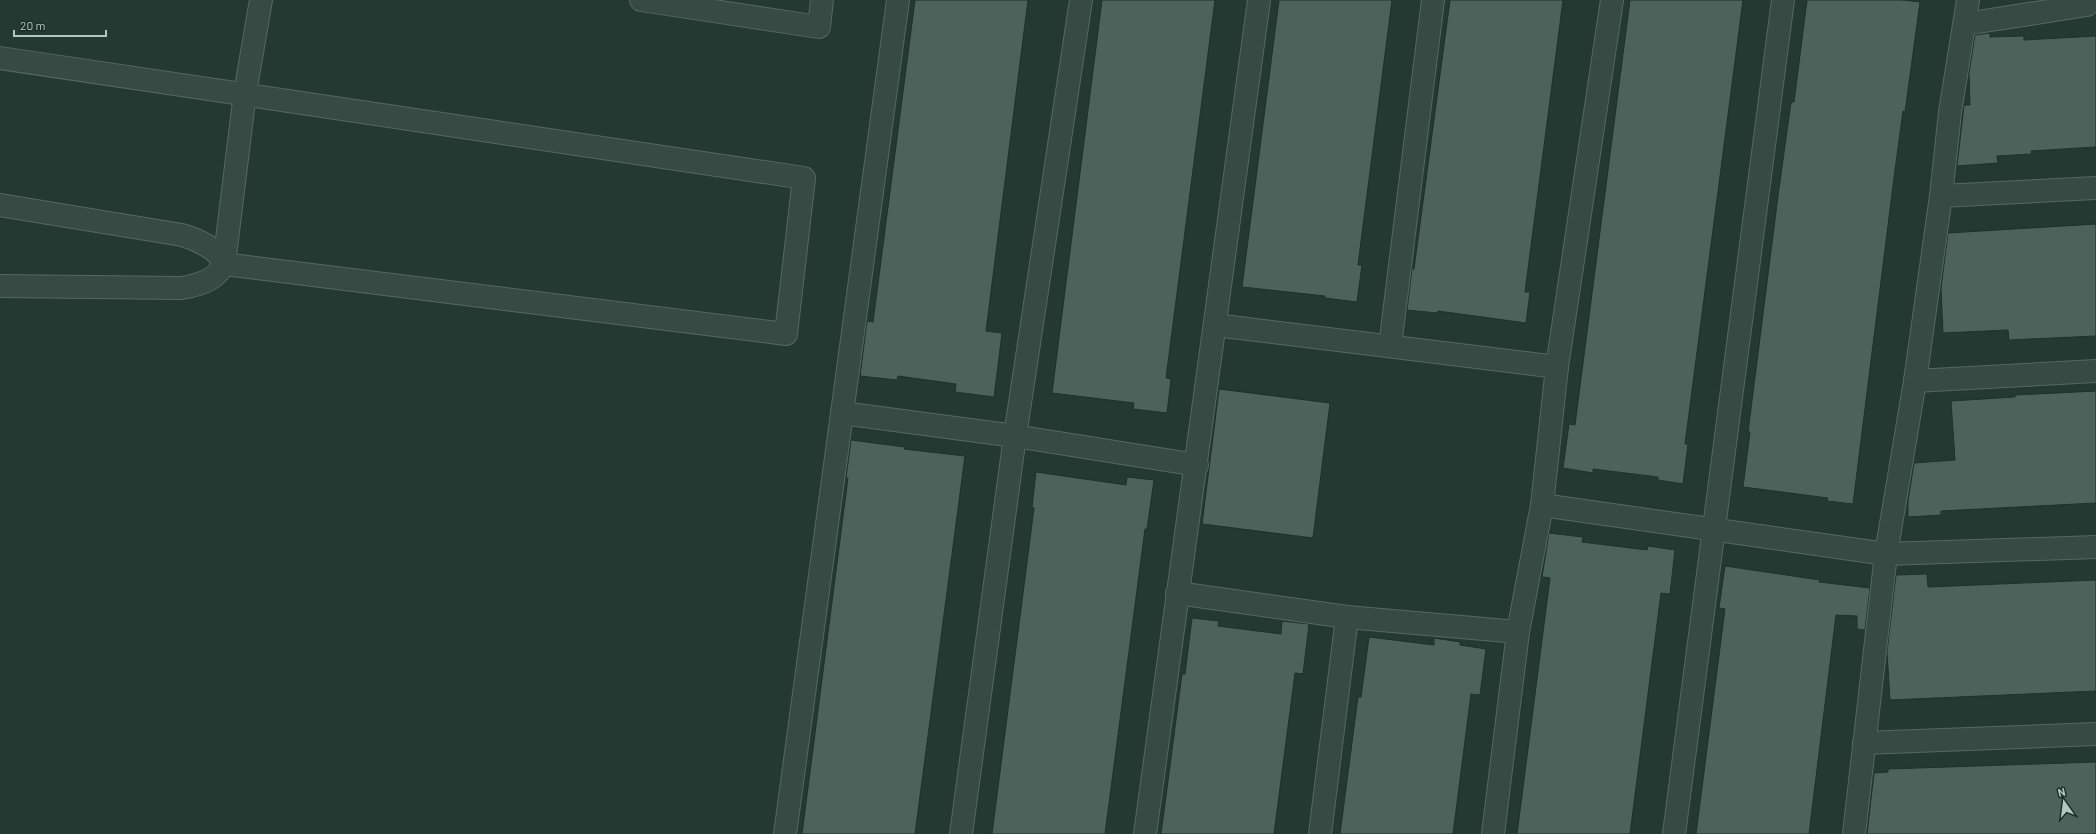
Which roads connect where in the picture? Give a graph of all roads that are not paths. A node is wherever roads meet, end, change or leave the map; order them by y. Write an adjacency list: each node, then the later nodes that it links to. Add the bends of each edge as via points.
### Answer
1 (261, 0): 14 (street)
2 (641, 0): 3 (street, via 819,27)
3 (822, 0)
4 (898, 0): 25 (street)
5 (1080, 0): 26 (street)
6 (1259, 0): 20 (street)
7 (1433, 0): 21 (street)
8 (1612, 0): 22 (street)
9 (1784, 0): 29 (street)
10 (1968, 0): 12 (street)
11 (2085, 4): 12 (street)
12 (1965, 24): 16 (street, via 1950,112)
13 (0, 58): 14 (street)
14 (245, 93): 18 (street); 18 (street, via 804,178 787,326 786,334)
15 (2096, 188): 16 (street)
16 (1941, 196): 24 (street)
17 (0, 205): 18 (street, via 182,235 212,250 222,257)
18 (224, 264): 19 (street, via 213,278 202,284 181,288)
19 (0, 286)
20 (1215, 325): 21 (street); 27 (street)
21 (1390, 346): 22 (street)
22 (1557, 367): 28 (street)
23 (2096, 371): 24 (street)
24 (1915, 381): 31 (street)
25 (842, 413): 26 (street); 37 (street)
26 (1015, 436): 27 (street); 38 (street)
27 (1197, 465): 32 (street)
28 (1542, 505): 29 (street); 34 (street)
29 (1715, 529): 31 (street); 42 (street)
30 (2096, 547): 31 (street)
31 (1886, 554): 36 (street)
32 (1177, 593): 33 (street); 39 (street)
33 (1347, 617): 34 (street); 40 (street)
34 (1518, 632): 41 (street)
35 (2096, 734): 36 (street)
36 (1864, 743): 43 (street)
37 (785, 834)
38 (961, 834)
39 (1145, 834)
40 (1320, 834)
41 (1493, 834)
42 (1674, 834)
43 (1854, 834)

